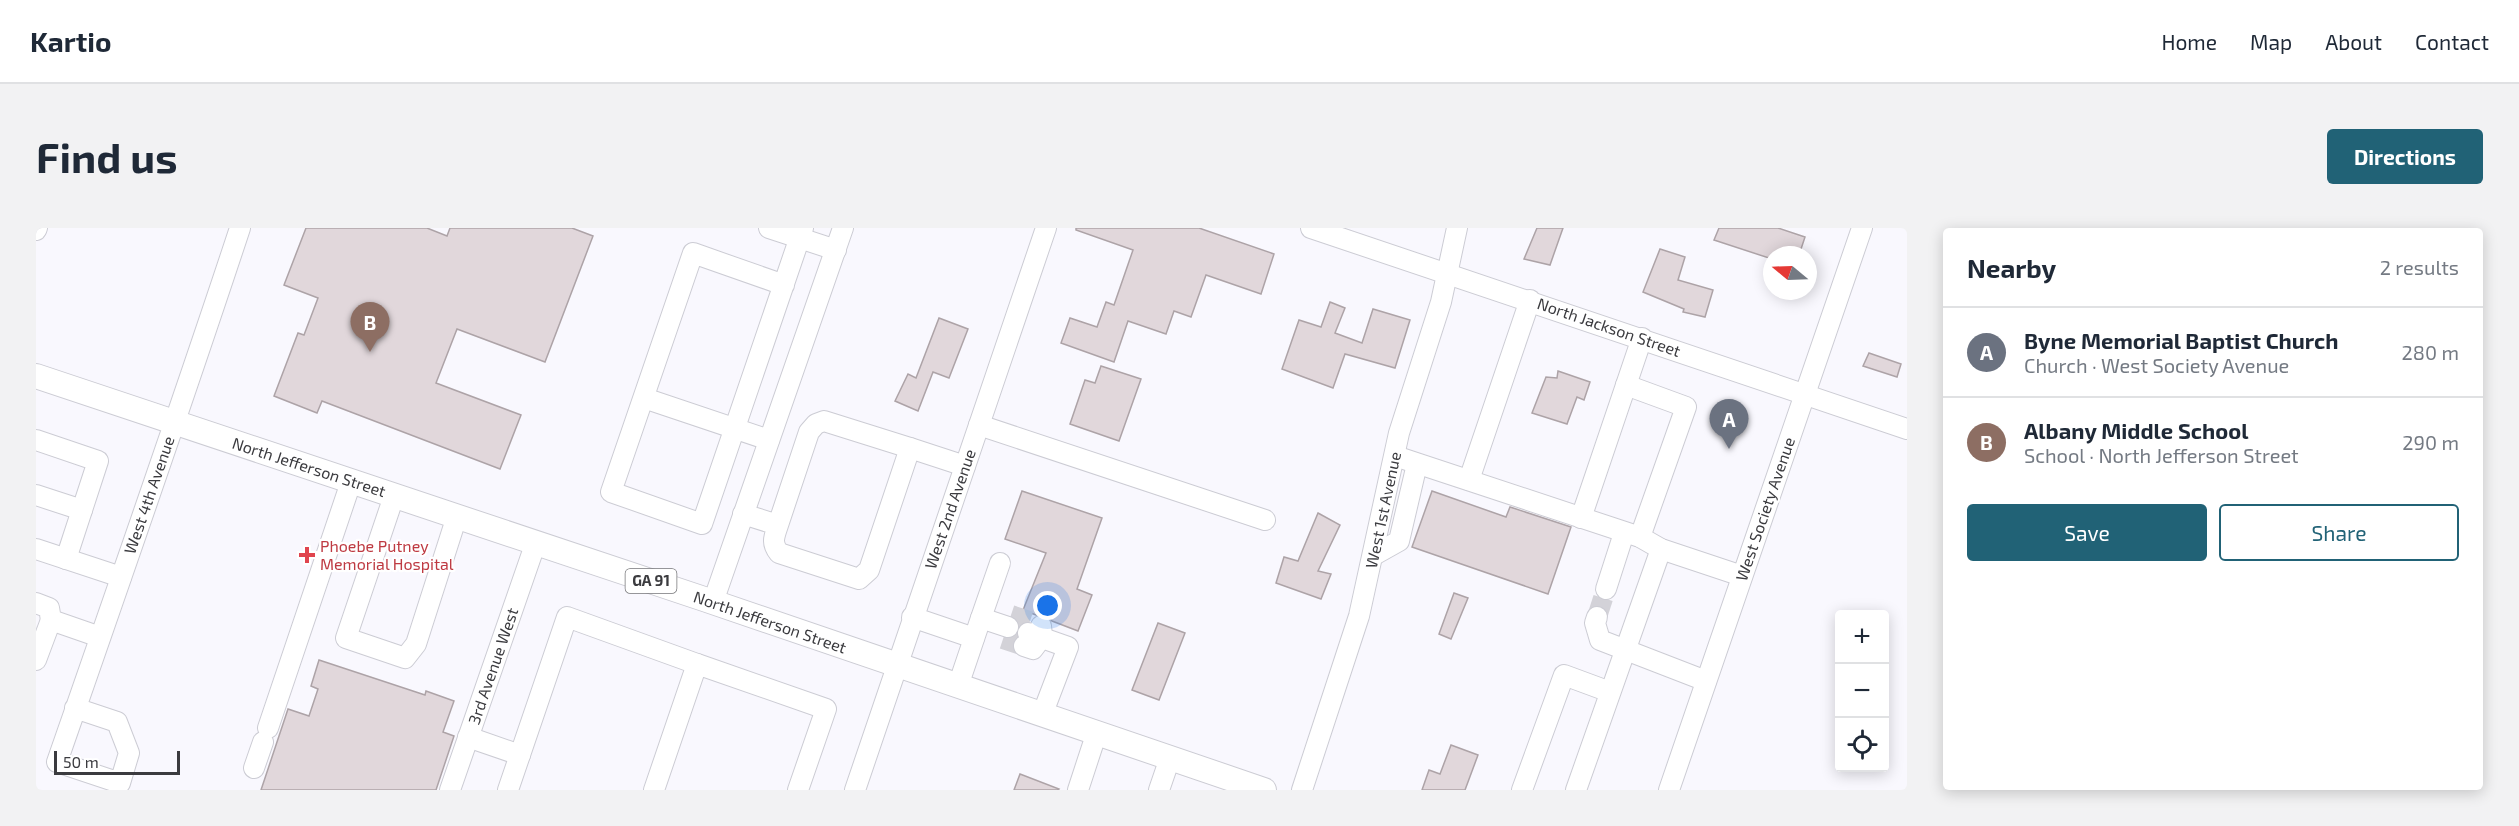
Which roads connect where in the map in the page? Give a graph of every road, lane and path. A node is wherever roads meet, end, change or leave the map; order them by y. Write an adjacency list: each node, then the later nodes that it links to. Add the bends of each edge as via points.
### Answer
1 (240, 228): 18 (street, West 4th Avenue)
2 (769, 228): 8 (street)
3 (843, 228): 9 (street)
4 (1046, 228): 19 (street, West 2nd Avenue)
5 (1311, 228): 10 (street, North Jackson Street)
6 (1457, 228): 10 (street, West 1st Avenue)
7 (1862, 228): 16 (street, West Society Avenue)
8 (802, 233): 9 (street); 11 (street)
9 (836, 250): 23 (street)
10 (1449, 273): 12 (street, North Jackson Street); 25 (street, West 1st Avenue)
11 (784, 285): 17 (street, via 693,254); 20 (street)
12 (1530, 300): 13 (street, North Jackson Street); 28 (street)
13 (1642, 338): 15 (street); 16 (street, North Jackson Street)
14 (36, 376): 18 (main road, North Jefferson Street / GA 91)
15 (1626, 385): 35 (street); 38 (street, via 1686,406)
16 (1806, 394): 21 (street, North Jackson Street); 45 (street, West Society Avenue)
17 (644, 398): 20 (street); 20 (street, via 611,492 702,524)
18 (175, 423): 29 (main road, North Jefferson Street / GA 91); 46 (street, West 4th Avenue)
19 (979, 425): 27 (street, West 2nd Avenue); 36 (street)
20 (735, 428): 23 (street)
21 (1907, 429)
22 (36, 440): 32 (street, via 98,461)
23 (769, 440): 33 (street)
24 (910, 448): 27 (street); 37 (street, via 824,421 816,424 809,432); 37 (street, via 869,570 860,579 779,554 773,540)
25 (1395, 456): 26 (street); 42 (street, West 1st Avenue)
26 (1417, 464): 28 (street); 42 (street, via 1399,541)
27 (965, 466): 50 (street, West 2nd Avenue)
28 (1469, 480): 35 (street)
29 (351, 482): 31 (main road, North Jefferson Street / GA 91); 69 (street)
30 (36, 495): 32 (street)
31 (394, 496): 34 (main road, North Jefferson Street / GA 91); 34 (street, via 345,638 405,658 416,644)
32 (82, 510): 43 (street)
33 (743, 514): 37 (street); 48 (street)
34 (457, 516): 39 (main road, North Jefferson Street / GA 91)
35 (1581, 518): 38 (street)
36 (1265, 520)
37 (778, 525)
38 (1632, 535): 41 (street); 47 (street)
39 (536, 542): 48 (main road, North Jefferson Street / GA 91); 66 (street, 3rd Avenue West)
40 (36, 549): 43 (street)
41 (1661, 549): 45 (street); 56 (street)
42 (1374, 555): 78 (street, West 1st Avenue, via 1359,616)
43 (66, 559): 46 (street)
44 (1000, 563): 55 (street, via 999,624)
45 (1742, 576): 60 (street, West Society Avenue)
46 (121, 577): 54 (street, West 4th Avenue)
47 (1606, 589)
48 (713, 602): 59 (main road, North Jefferson Street / GA 91)
49 (36, 603): 52 (street, via 50,608)
50 (912, 617): 55 (street); 59 (street, West 2nd Avenue)
51 (1597, 617): 56 (street, via 1599,640)
52 (51, 620): 54 (street); 57 (street)
53 (1032, 634): 64 (street, via 1068,647)
54 (100, 637): 63 (street, West 4th Avenue)
55 (974, 638): 61 (street)
56 (1626, 651): 60 (street); 62 (street)
57 (36, 660)
58 (698, 664): 67 (street, via 567,616); 72 (street); 73 (street, via 826,709)
59 (897, 665): 61 (main road, North Jefferson Street / GA 91); 74 (street, West 2nd Avenue)
60 (1706, 681): 81 (street, West Society Avenue)
61 (958, 686): 64 (main road, North Jefferson Street / GA 91)
62 (1610, 692): 79 (street, via 1564,675); 80 (street)
63 (75, 708): 63 (street, West 4th Avenue, via 57,762 120,783 129,753 117,722)
64 (1042, 715): 65 (main road, North Jefferson Street / GA 91)
65 (1096, 735): 68 (main road, North Jefferson Street / GA 91); 75 (street)
66 (468, 737): 67 (street); 70 (street, 3rd Avenue West)
67 (520, 755): 71 (street)
68 (1170, 758): 76 (street); 77 (main road, North Jefferson Street / GA 91)
69 (254, 768)
70 (450, 790)
71 (508, 790)
72 (654, 790)
73 (798, 790)
74 (855, 790)
75 (1078, 790)
76 (1159, 790)
77 (1264, 790)
78 (1302, 790)
79 (1522, 790)
80 (1576, 790)
81 (1669, 790)

